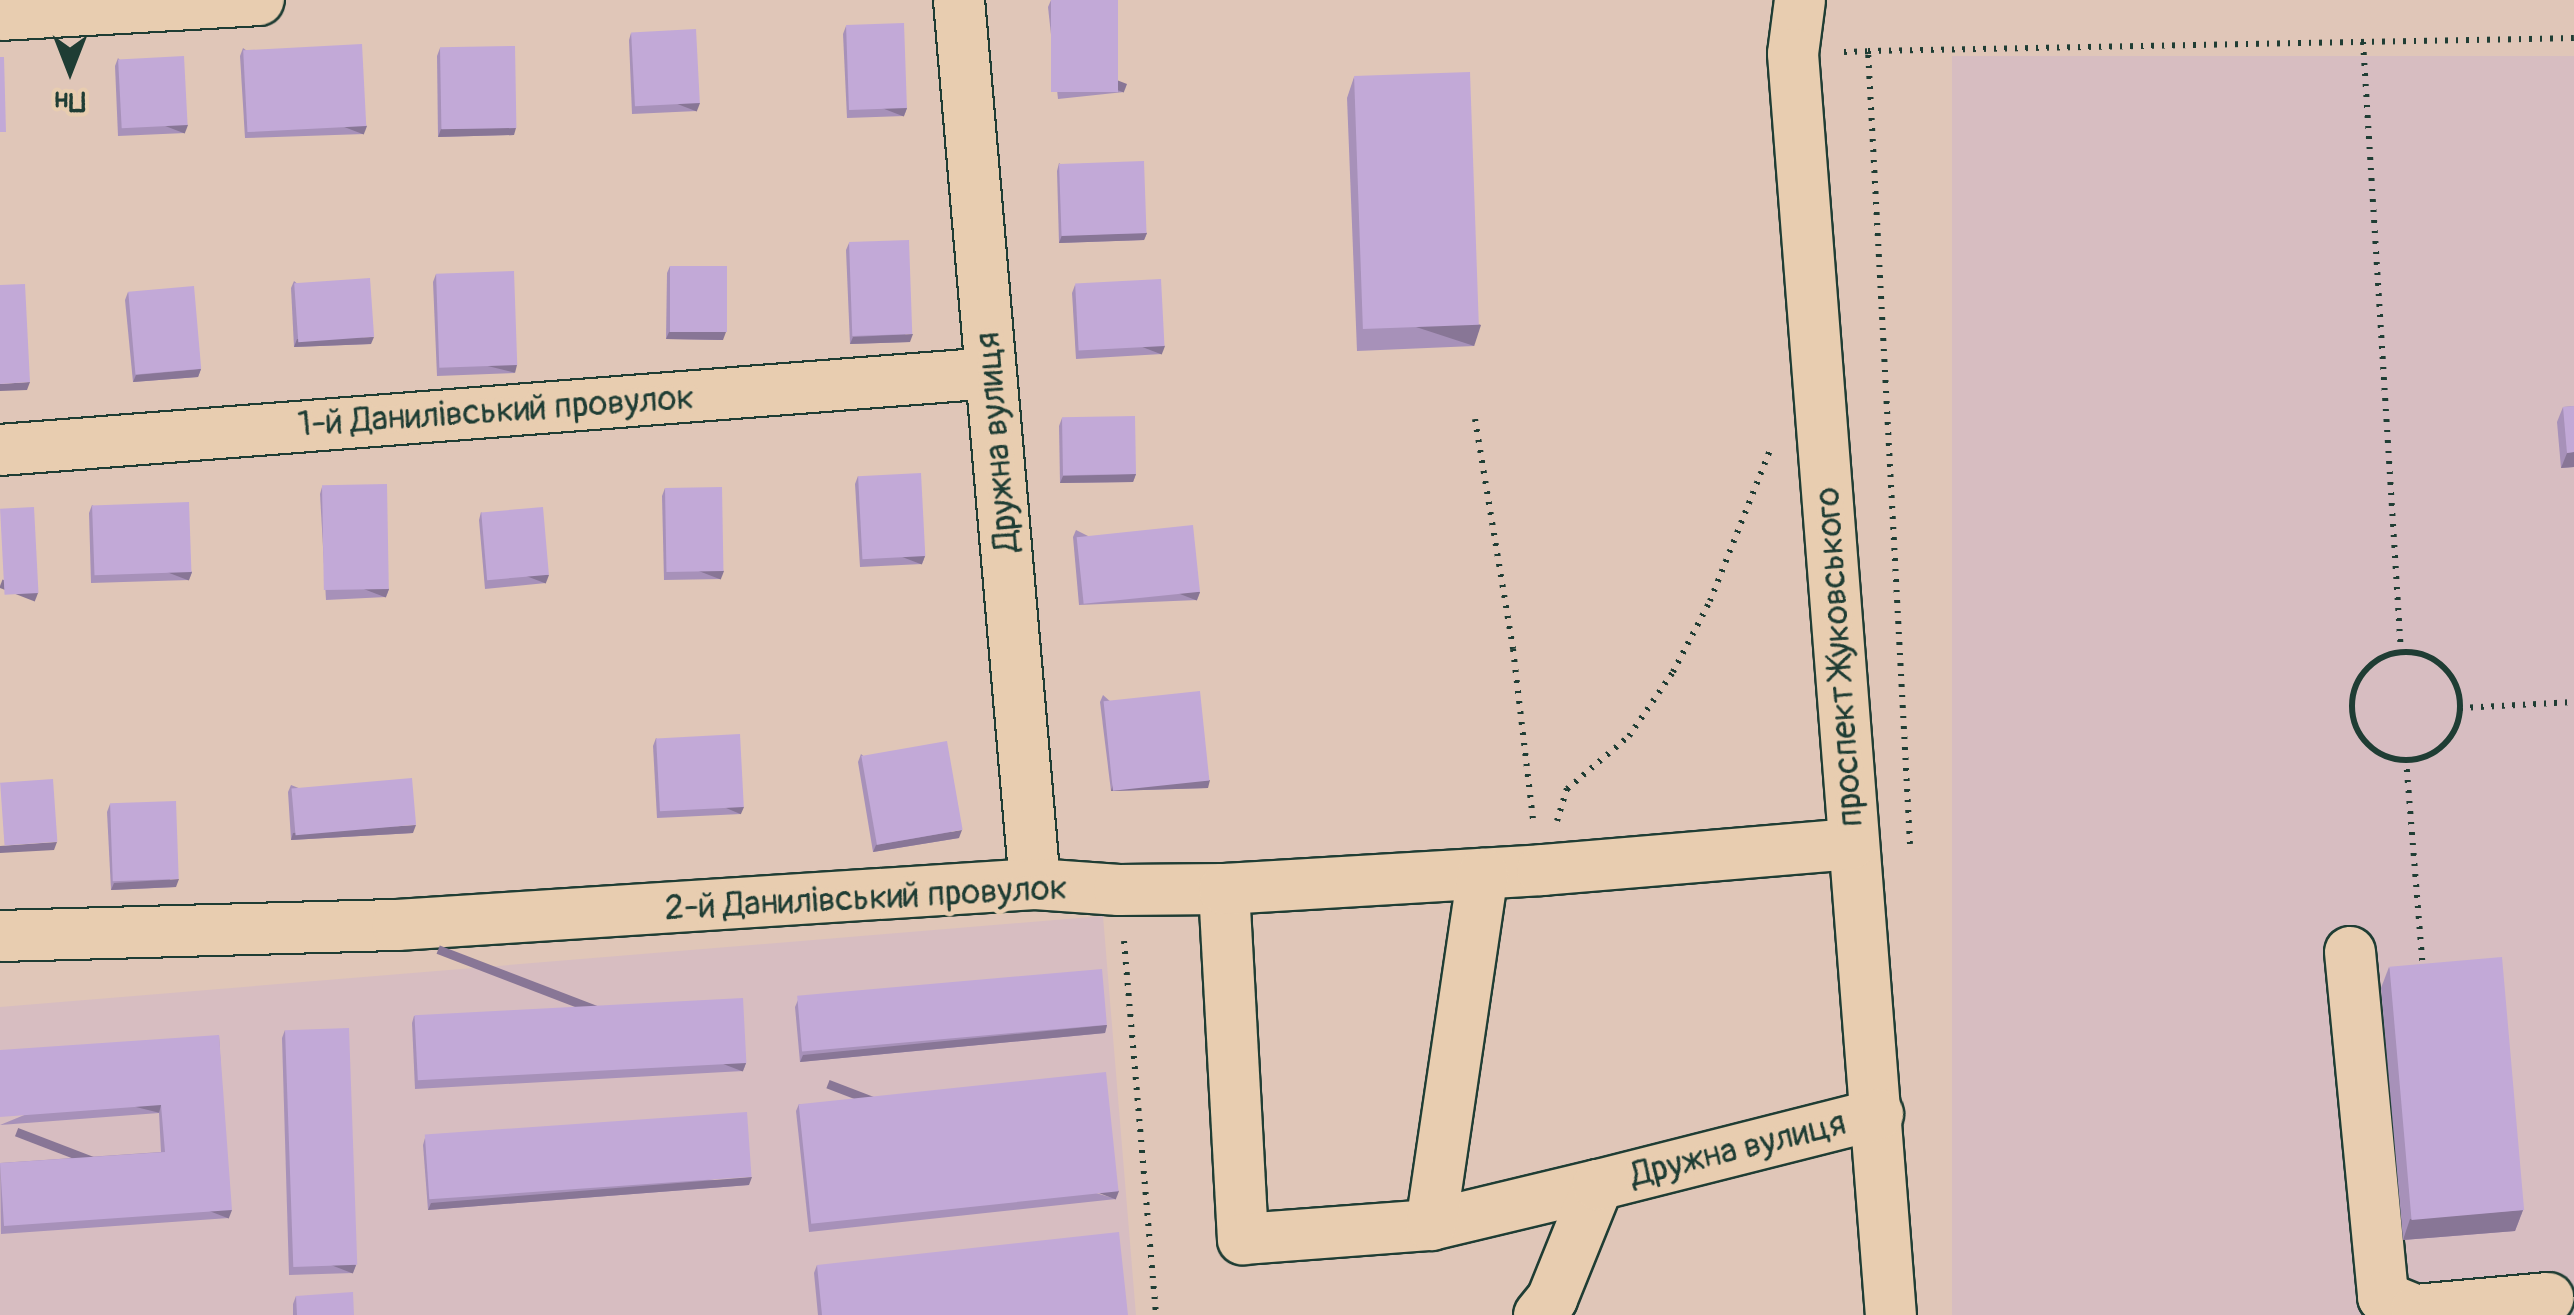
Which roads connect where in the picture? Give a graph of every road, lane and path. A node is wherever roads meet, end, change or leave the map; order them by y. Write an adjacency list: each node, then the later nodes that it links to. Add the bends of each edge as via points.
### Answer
1 (259, 0): 4 (street)
2 (959, 0): 7 (street, Дружна вулиця)
3 (1800, 0): 15 (street, проспект Жуковського, via 1793,54)
4 (0, 15)
5 (2574, 38): 6 (path)
6 (2363, 42): 11 (path); 16 (path, via 1868,50)
7 (991, 373): 10 (street, 1-й Данилівський провулок); 19 (street, Дружна вулиця)
8 (1475, 419): 17 (path)
9 (1773, 442): 17 (path, via 1734,546 1673,672 1629,736 1567,789)
10 (0, 450)
11 (2402, 652): 13 (path, via 2420,654 2450,674); 14 (path, via 2384,655 2358,678 2352,712 2366,743)
12 (2574, 702): 13 (path)
13 (2460, 708): 14 (path, via 2446,742)
14 (2406, 759): 24 (path)
15 (1852, 844): 17 (street, 2-й Данилівський провулок); 25 (street, проспект Жуковського)
16 (1911, 860)
17 (1542, 870): 18 (street, 2-й Данилівський провулок)
18 (1483, 874): 20 (street, 2-й Данилівський провулок); 27 (street)
19 (1035, 884): 21 (street, 2-й Данилівський провулок); 22 (street, 2-й Данилівський провулок, via 397,925)
20 (1224, 889): 21 (street, 2-й Данилівський провулок); 27 (street, Дружна вулиця, via 1243,1239)
21 (1119, 890): 29 (path)
22 (0, 936)
23 (2350, 952): 28 (street, via 2383,1297 2416,1310)
24 (2424, 984)
25 (1878, 1114): 26 (street, Дружна вулиця); 31 (street, проспект Жуковського)
26 (1598, 1185): 27 (street, Дружна вулиця); 30 (street, Дружна вулиця, via 1552,1299)
27 (1431, 1225)
28 (2557, 1303)
29 (1156, 1315)
30 (1538, 1315)
31 (1891, 1315)

